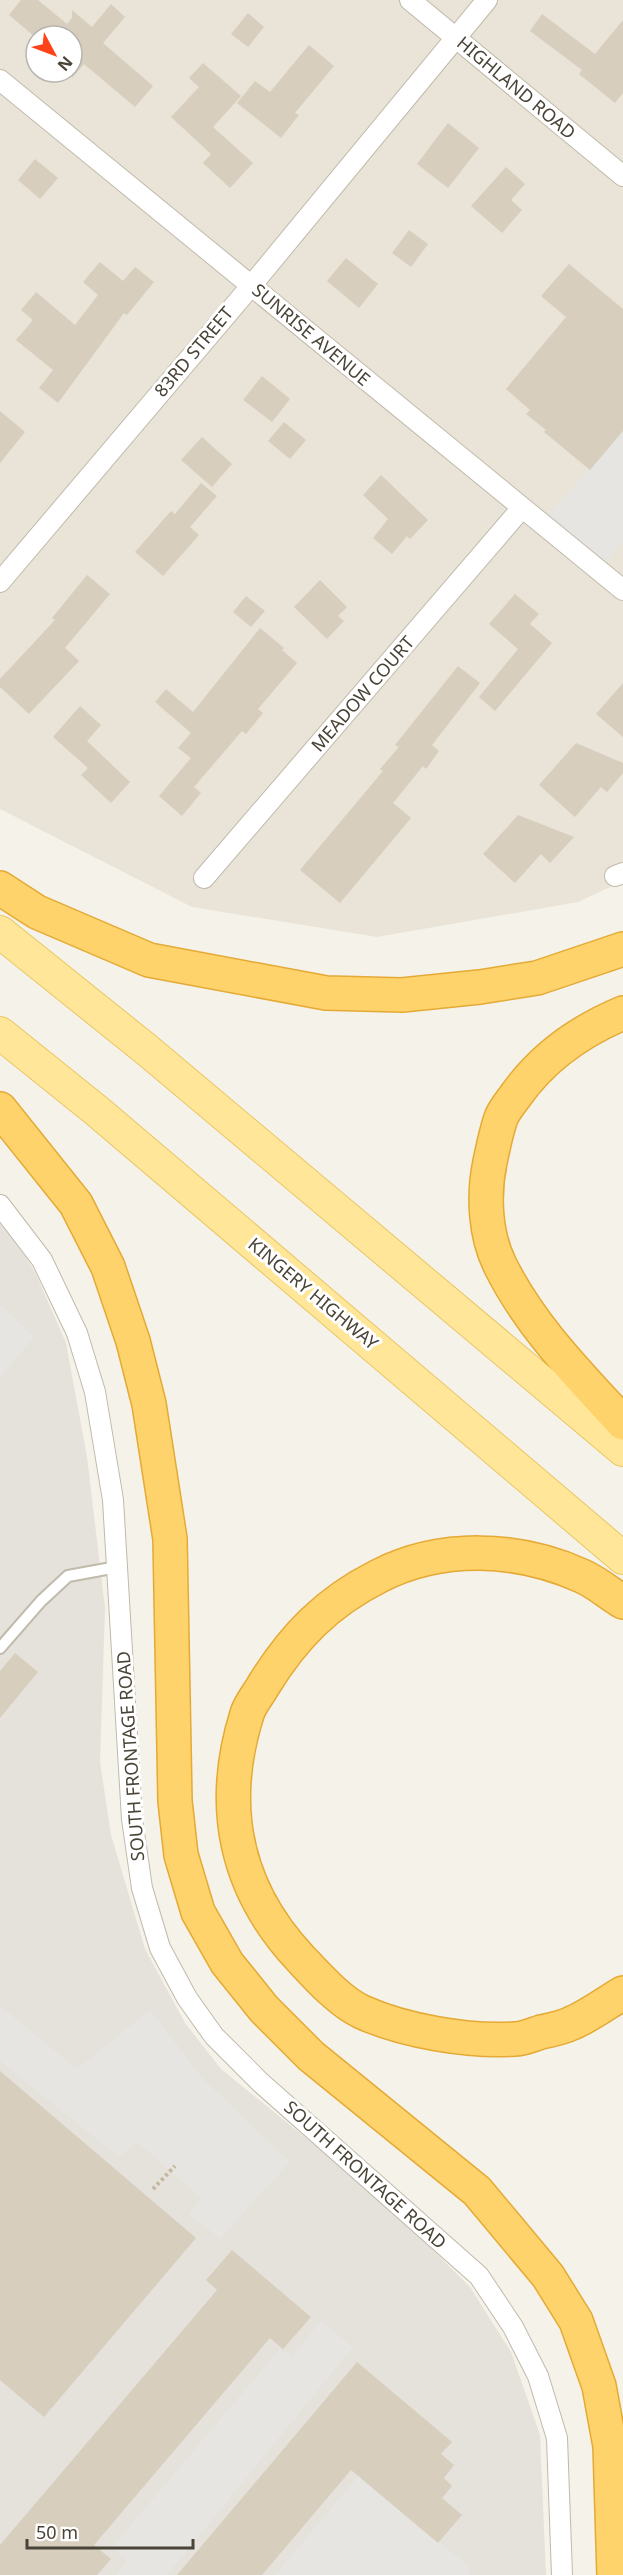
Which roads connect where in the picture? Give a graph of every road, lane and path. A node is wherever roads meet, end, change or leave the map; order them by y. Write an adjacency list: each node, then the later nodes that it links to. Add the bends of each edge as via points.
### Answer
1 (410, 0): 3 (street, HIGHLAND ROAD)
2 (488, 0): 3 (street, 83RD STREET)
3 (455, 38): 5 (street, HIGHLAND ROAD); 6 (street, 83RD STREET)
4 (0, 80): 6 (street, SUNRISE AVENUE)
5 (623, 176)
6 (251, 286): 7 (street, SUNRISE AVENUE); 8 (street, 83RD STREET)
7 (521, 509): 9 (street, SUNRISE AVENUE); 10 (street, MEADOW COURT)
8 (0, 582)
9 (623, 590)
10 (204, 878)
11 (0, 888): 13 (highway, via 37,912 149,960 326,993 402,994 537,978)
12 (0, 932): 19 (main road, via 147,1050)
13 (623, 949)
14 (623, 1013): 18 (highway, via 596,1024 565,1044 530,1075 501,1117 486,1184 486,1214 499,1263 523,1306 585,1384)
15 (0, 1033): 20 (main road, KINGERY HIGHWAY, via 98,1111)
16 (0, 1109): 28 (highway, via 76,1204 108,1268 149,1404 170,1539 175,1801 181,1855 198,1912 227,1963 264,2009 311,2056 477,2191 548,2276 576,2321 599,2385 610,2446)
17 (0, 1205): 21 (street, SOUTH FRONTAGE ROAD, via 42,1260 77,1332 95,1392 113,1500)
18 (623, 1423)
19 (623, 1450)
20 (623, 1557)
21 (117, 1567): 23 (lane, via 68,1576); 27 (street, SOUTH FRONTAGE ROAD, via 132,1819 142,1888 160,1948 187,1998 214,2036 260,2082 479,2276 513,2327 538,2376 557,2438)
22 (623, 1602): 24 (highway, via 583,1576 526,1557 490,1552 441,1556 394,1568 349,1591 306,1627 273,1669 248,1712 232,1802 238,1853 258,1903 322,1981 359,2011 405,2028 459,2037 516,2040 571,2024)
23 (0, 1648)
24 (623, 1993)
25 (175, 2166): 26 (path)
26 (153, 2189)
27 (562, 2575)
28 (614, 2575)

